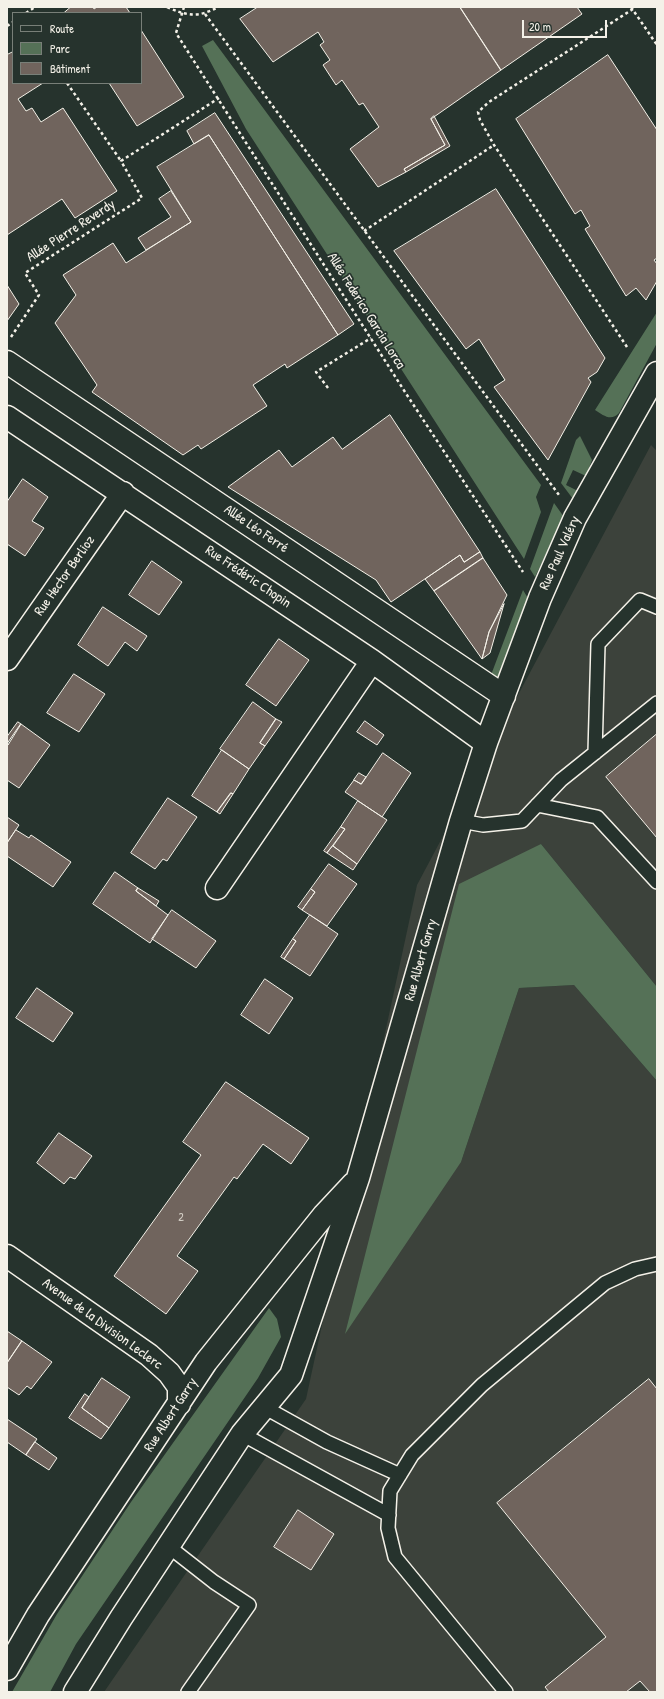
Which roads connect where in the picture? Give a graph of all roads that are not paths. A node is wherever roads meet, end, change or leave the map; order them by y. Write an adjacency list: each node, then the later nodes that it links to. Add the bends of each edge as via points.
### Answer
1 (7, 362): 8 (street, Allée Léo Ferré)
2 (657, 373): 8 (street, Rue Paul Valéry, via 576,518 540,598)
3 (7, 417): 4 (street, Rue Frédéric Chopin)
4 (123, 493): 6 (street, Rue Hector Berlioz); 7 (street, Rue Frédéric Chopin)
5 (657, 607): 11 (lane, via 640,600 598,644)
6 (7, 659)
7 (372, 661): 10 (street, Rue Frédéric Chopin); 15 (street)
8 (504, 696): 10 (street, Rue Paul Valéry)
9 (657, 703): 11 (lane)
10 (486, 743): 13 (street, Rue Albert Garry)
11 (595, 753): 12 (lane, via 561,780)
12 (537, 805): 13 (lane, via 522,821 482,825); 14 (lane, via 597,817)
13 (460, 821): 16 (street, Rue Albert Garry)
14 (657, 882)
15 (217, 888)
16 (358, 1178): 19 (street, Rue Albert Garry, via 324,1215 211,1356); 20 (street, Rue Albert Garry, via 291,1375)
17 (7, 1256): 19 (street, Avenue de la Division Leclerc, via 149,1355 169,1373 179,1387)
18 (657, 1264): 22 (lane, via 635,1268 605,1283 482,1385 412,1455)
19 (179, 1404): 25 (street, Rue Albert Garry, via 38,1615)
20 (264, 1407): 21 (street, Rue Albert Garry); 22 (lane, via 327,1442)
21 (242, 1434): 23 (lane); 24 (street, Rue Albert Garry)
22 (400, 1475): 23 (lane, via 390,1491)
23 (389, 1515): 28 (lane, via 388,1528 395,1557)
24 (168, 1546): 26 (street, Rue Albert Garry); 27 (lane, via 214,1582 249,1605)
25 (7, 1669)
26 (75, 1692)
27 (188, 1692)
28 (506, 1692)

